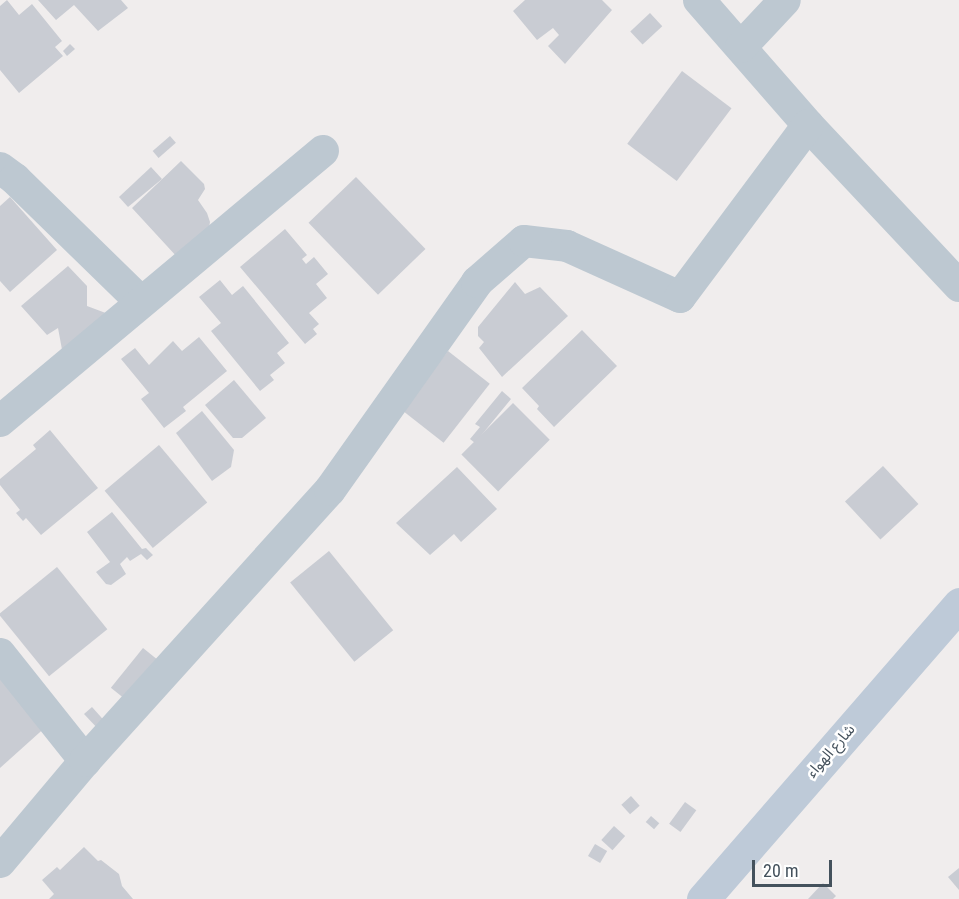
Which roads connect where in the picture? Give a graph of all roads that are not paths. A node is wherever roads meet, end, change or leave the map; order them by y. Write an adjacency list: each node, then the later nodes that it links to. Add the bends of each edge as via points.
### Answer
1 (699, 0): 3 (street)
2 (785, 0): 3 (street)
3 (741, 47): 4 (street)
4 (808, 125): 7 (street); 12 (street, via 680,297 567,246 524,241 477,282 330,490)
5 (323, 150): 8 (street)
6 (0, 168): 8 (street)
7 (959, 286)
8 (141, 302): 9 (street)
9 (0, 421)
10 (959, 604): 14 (street, شارع الهواء)
11 (0, 654): 12 (street)
12 (85, 761): 13 (street)
13 (0, 862)
14 (703, 899)

